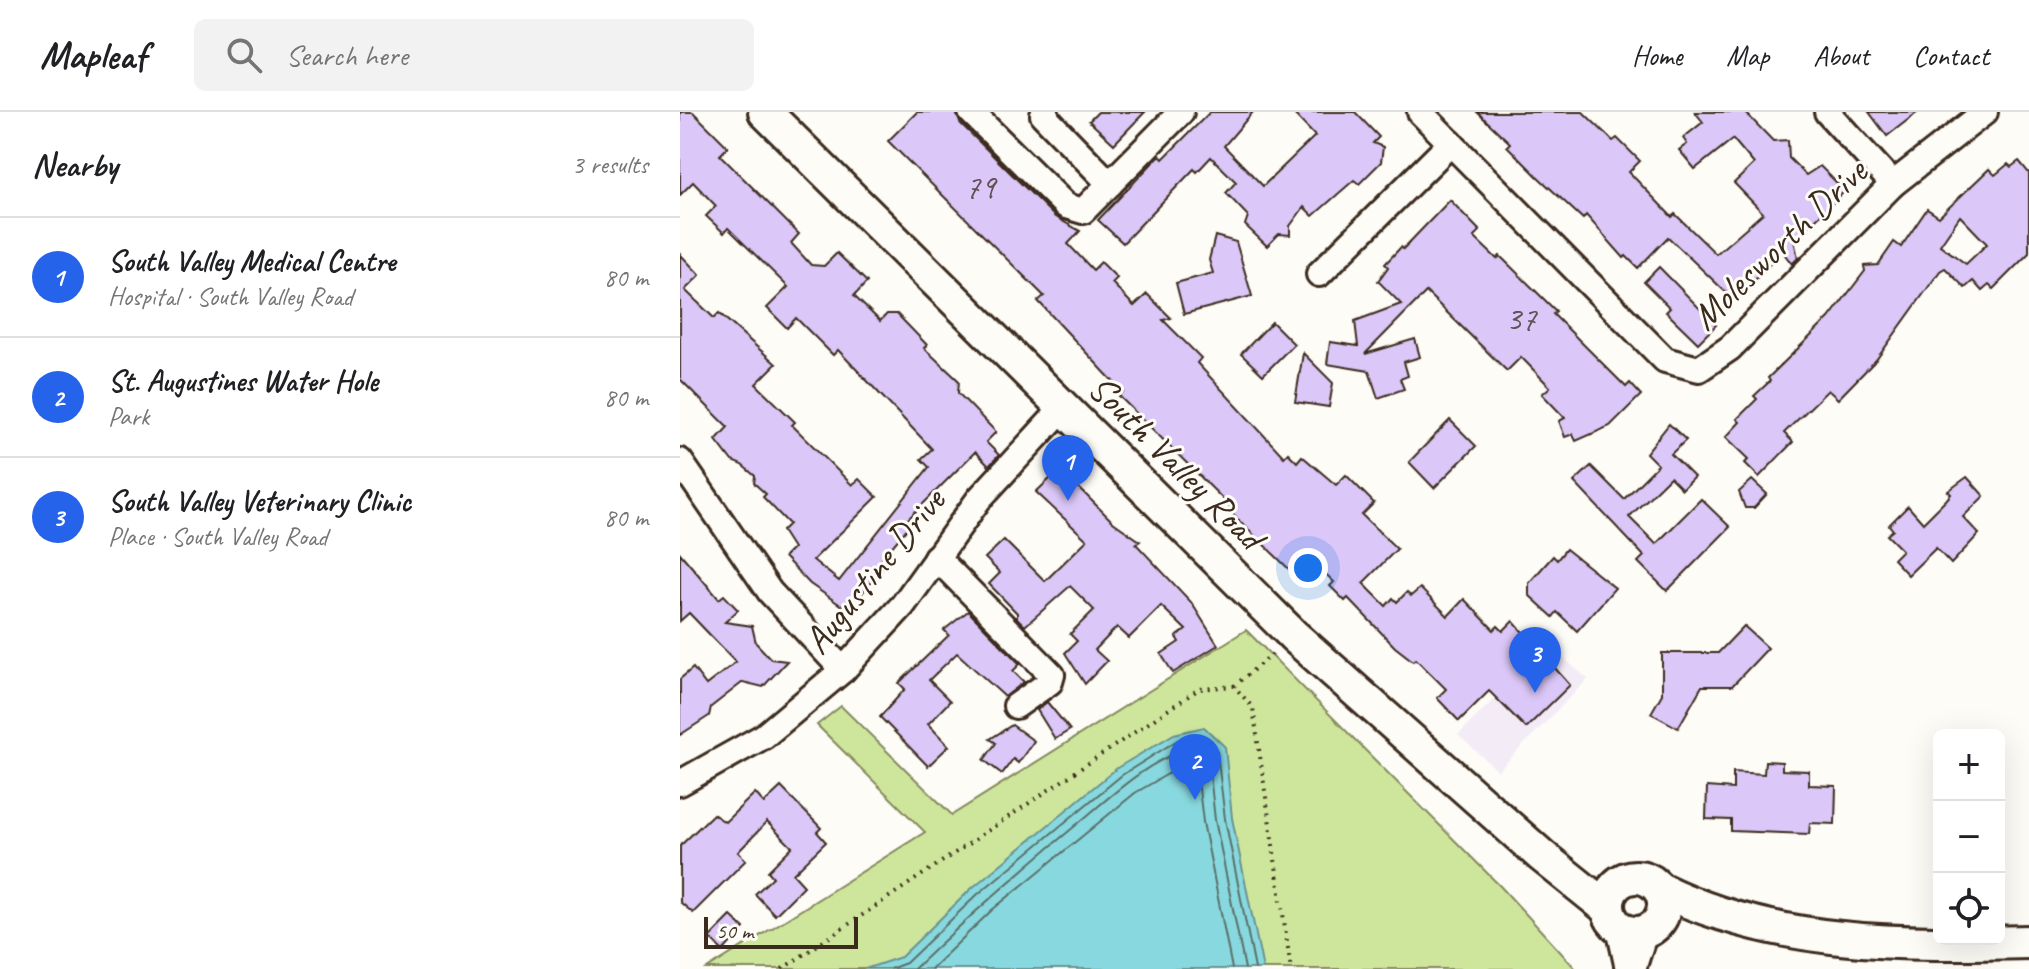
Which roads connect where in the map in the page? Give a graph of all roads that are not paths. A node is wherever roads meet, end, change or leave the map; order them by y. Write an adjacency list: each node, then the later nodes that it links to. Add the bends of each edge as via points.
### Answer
1 (971, 112): 9 (street, via 1066,206 1083,211)
2 (1046, 112): 9 (street, via 1043,115)
3 (1181, 112): 9 (street)
4 (1420, 112): 8 (street, Molesworth Drive)
5 (1827, 112): 10 (street)
6 (1985, 112): 10 (street, Molesworth Drive)
7 (771, 114): 12 (main road, South Valley Road)
8 (1451, 143): 10 (street, Molesworth Drive, via 1665,360 1699,369 1730,348); 11 (street)
9 (1110, 184)
10 (1893, 184)
11 (1319, 274)
12 (1064, 407): 14 (street, Augustine Drive, via 979,499); 18 (main road, South Valley Road, via 1294,636 1542,856 1584,875)
13 (680, 461): 15 (street, via 770,592)
14 (936, 557): 15 (street, Augustine Drive, via 903,605); 16 (street, via 1052,675)
15 (843, 670): 17 (street, Augustine Drive, via 764,736)
16 (1016, 706)
17 (680, 783)
18 (1629, 916): 19 (main road, South Valley Road); 19 (main road, South Valley Road, via 1643,877); 21 (street)
19 (1731, 919): 20 (main road, South Valley Road, via 1854,939)
20 (2029, 942)
21 (1631, 969)

